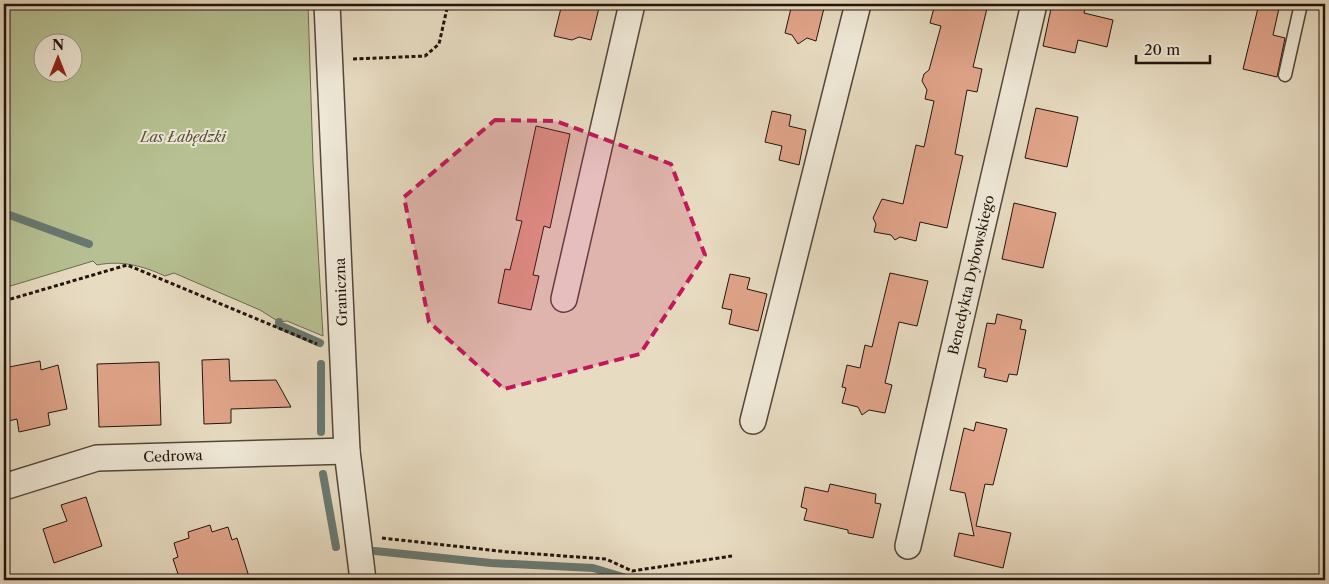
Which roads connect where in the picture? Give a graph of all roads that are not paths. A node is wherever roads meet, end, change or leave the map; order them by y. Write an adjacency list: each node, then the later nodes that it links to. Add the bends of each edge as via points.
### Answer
1 (327, 4): 9 (street, Graniczna)
2 (632, 4): 7 (street)
3 (858, 4): 8 (street)
4 (1034, 4): 11 (street, Benedykta Dybowskiego)
5 (1301, 4): 6 (lane)
6 (1285, 75)
7 (564, 299)
8 (753, 420)
9 (347, 451): 10 (street, Cedrowa, via 97,458); 12 (street, Graniczna)
10 (4, 487)
11 (908, 546)
12 (363, 580)

